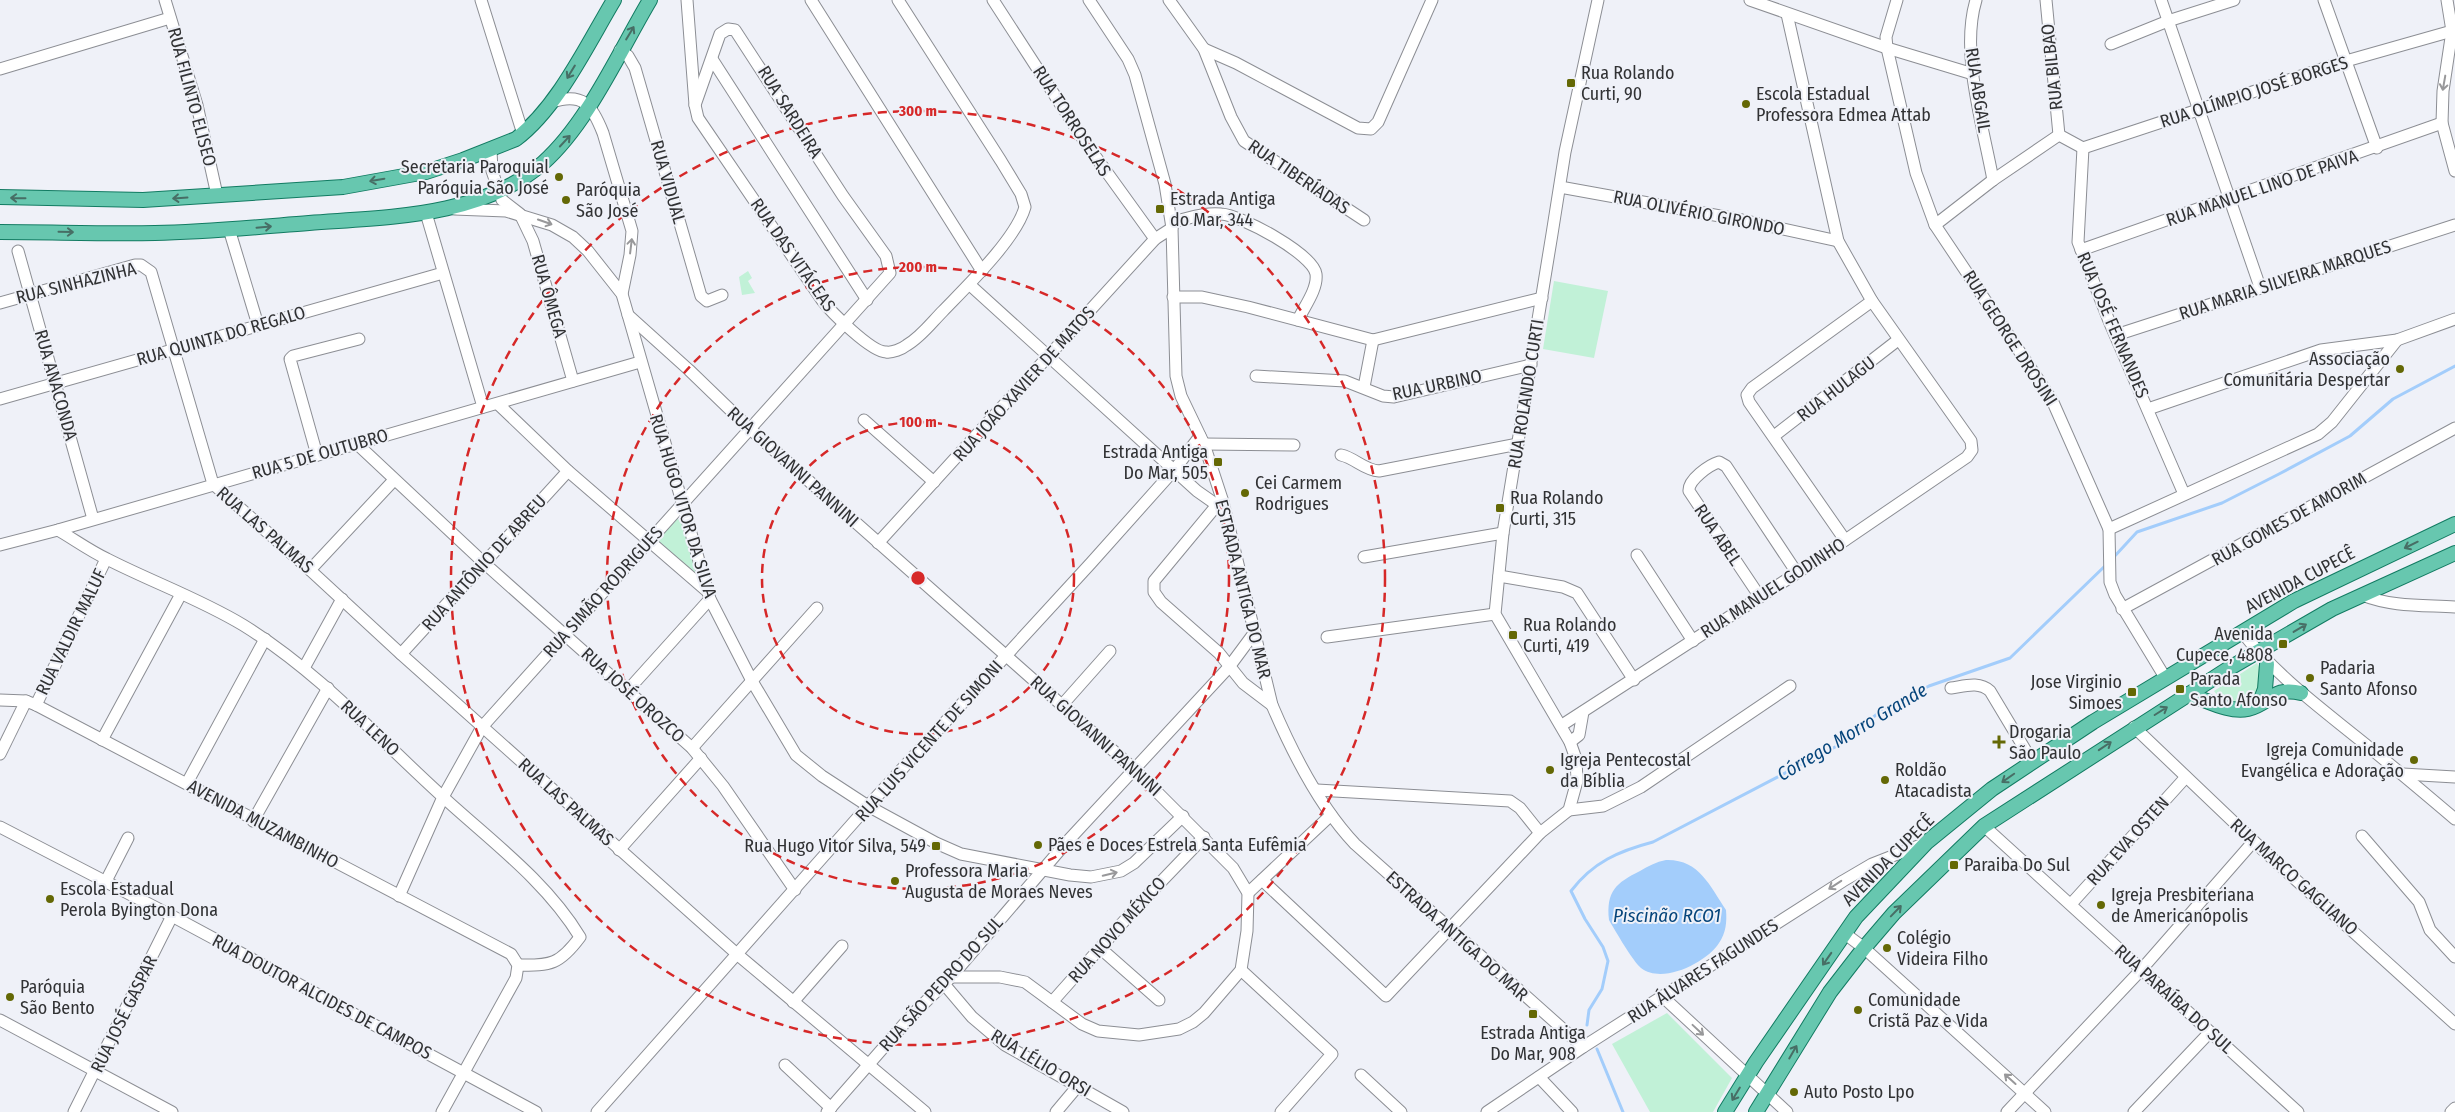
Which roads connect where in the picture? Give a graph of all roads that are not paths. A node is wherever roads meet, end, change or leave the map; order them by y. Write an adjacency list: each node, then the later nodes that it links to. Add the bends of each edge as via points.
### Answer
1 (165, 0): 22 (street, RUA FILINTO ELISEO)
2 (481, 0): 38 (street)
3 (614, 0): 33 (main road, one-way to 33)
4 (650, 0): 28 (main road, one-way to 4)
5 (687, 0): 34 (street, RUA DAS VITÁCEAS)
6 (811, 0): 63 (street)
7 (898, 0): 63 (street, RUA DAS VITÁCEAS, via 1025,203 1019,220)
8 (993, 0): 59 (street, RUA TORROSELAS, via 1090,150)
9 (1089, 0): 54 (street, ESTRADA ANTIGA DO MAR, via 1135,75 1165,184)
10 (1169, 0): 27 (street, RUA TIBERÍADAS)
11 (1432, 0): 27 (street, via 1378,122 1371,130 1358,128)
12 (1598, 0): 45 (street, RUA ROLANDO CURTI)
13 (1897, 0): 26 (street, via 1886,37)
14 (1976, 0): 32 (street, RUA ABGAIL, via 1970,28)
15 (2046, 0): 39 (street, RUA BILBAO)
16 (2161, 0): 23 (street)
17 (2234, 0): 23 (street)
18 (2324, 0): 30 (street)
19 (2447, 0): 24 (street)
20 (1757, 1): 21 (street)
21 (1787, 14): 26 (street); 60 (street)
22 (170, 18): 31 (street); 47 (street, RUA FILINTO ELISEO, via 197,105)
23 (2168, 22): 25 (street); 36 (street)
24 (2452, 31): 30 (street, RUA OLÍMPIO JOSÉ BORGES); 37 (street, one-way to 37, via 2443,90)
25 (2111, 44)
26 (1887, 48): 32 (street); 55 (street, RUA GEORGE DROSINI, via 1916,173)
27 (1204, 49): 53 (street, RUA TIBERÍADAS, via 1244,141)
28 (620, 50): 35 (main road); 70 (street, RUA VIDUAL, via 635,68 701,296 707,301)
29 (712, 59): 34 (street, RUA SARDEIRA); 65 (street, RUA SARDEIRA, via 722,32 735,30 886,256); 73 (street)
30 (2346, 61): 36 (street, RUA OLÍMPIO JOSÉ BORGES); 41 (street)
31 (0, 69)
32 (1973, 74): 44 (street, RUA ABGAIL)
33 (552, 102): 35 (street, via 575,98); 38 (main road)
34 (694, 104): 79 (street, RUA DAS VITÁCEAS, via 698,118 800,270 833,314)
35 (589, 106): 46 (main road, one-way to 35, via 542,164 570,136); 69 (street, one-way to 35, via 632,230 602,133)
36 (2198, 111): 40 (street, RUA OLÍMPIO JOSÉ BORGES); 49 (street)
37 (2442, 123): 41 (street, RUA MANUEL LINO DE PAIVA); 43 (street)
38 (523, 134): 42 (main road)
39 (2059, 135): 40 (street); 44 (street)
40 (2083, 148): 62 (street, RUA JOSÉ FERNANDES, via 2078,242)
41 (2376, 148): 49 (street, RUA MANUEL LINO DE PAIVA)
42 (491, 150): 46 (street, RUA HUGO VITOR DA SILVA, via 492,172); 47 (main road, one-way to 47, via 426,172 343,187)
43 (2455, 171)
44 (1993, 180): 55 (street)
45 (1560, 187): 60 (street, RUA OLIVÉRIO GIRONDO); 72 (street, RUA ROLANDO CURTI)
46 (498, 191): 50 (main road); 52 (street, RUA HUGO VITOR DA SILVA, via 504,203)
47 (217, 195): 48 (main road, one-way to 48, via 143,200)
48 (0, 197)
49 (2229, 200): 62 (street, RUA MANUEL LINO DE PAIVA); 67 (street)
50 (445, 209): 51 (main road); 52 (street, RUA HUGO VITOR DA SILVA)
51 (426, 213): 57 (main road, one-way to 51); 64 (street)
52 (520, 214): 69 (street, RUA HUGO VITOR DA SILVA, one-way to 69, via 552,225 573,237); 91 (street, RUA ÔMEGA, via 534,241)
53 (1364, 220)
54 (1172, 225): 59 (street, RUA JOÃO XAVIER DE MATOS); 71 (street, ESTRADA ANTIGA DO MAR); 78 (street, via 1220,214 1233,216 1277,238 1315,270 1316,283)
55 (1935, 225): 118 (street, RUA GEORGE DROSINI, via 2052,400)
56 (2455, 225): 67 (street, RUA MARIA SILVEIRA MARQUES)
57 (229, 229): 58 (main road, one-way to 57, via 154,233); 80 (street)
58 (0, 232)
59 (1154, 240): 87 (street, RUA JOÃO XAVIER DE MATOS)
60 (1838, 241): 74 (street)
61 (18, 250): 68 (street, RUA ANACONDA)
62 (2081, 250): 81 (street, RUA JOSÉ FERNANDES)
63 (982, 271): 66 (street, RUA DAS VITÁCEAS)
64 (443, 273): 80 (street, RUA QUINTA DO REGALO); 96 (street)
65 (890, 273): 73 (street, RUA SIMÃO RODRIGUES)
66 (970, 285): 79 (street, RUA DAS VITÁCEAS, via 911,342 891,352 873,347); 87 (street)
67 (2260, 287): 81 (street, RUA MARIA SILVEIRA MARQUES)
68 (30, 294): 75 (street, RUA SINHAZINHA); 86 (street, RUA SINHAZINHA, via 141,265 151,272); 92 (street, RUA ANACONDA)
69 (622, 294): 76 (street, RUA HUGO VITOR DA SILVA)
70 (722, 295)
71 (1173, 297): 78 (street, via 1202,297); 102 (street, ESTRADA ANTIGA DO MAR, via 1176,376 1181,396)
72 (1542, 298): 83 (street); 89 (street, RUA ROLANDO CURTI)
73 (867, 300): 79 (street, RUA SIMÃO RODRIGUES)
74 (1872, 301): 84 (street); 101 (street, via 1748,392 1749,402)
75 (0, 302)
76 (628, 315): 88 (street, RUA HUGO VITOR DA SILVA); 99 (street, RUA GIOVANNI PANNINI)
77 (2455, 319): 85 (street)
78 (1298, 320): 83 (street)
79 (845, 323): 99 (street, RUA SIMÃO RODRIGUES)
80 (258, 325): 86 (street, RUA QUINTA DO REGALO)
81 (2116, 336): 97 (street, RUA JOSÉ FERNANDES)
82 (359, 339): 106 (street, via 290,359)
83 (1375, 340): 93 (street)
84 (1898, 340): 101 (street, RUA HULAGU); 122 (street, RUA MANUEL GODINHO, via 1973,446 1970,454)
85 (2397, 340): 97 (street, via 2321,350); 113 (street, via 2332,422 2318,434)
86 (174, 350): 92 (street, RUA QUINTA DO REGALO); 112 (street)
87 (1049, 356): 108 (street); 111 (street, RUA JOÃO XAVIER DE MATOS)
88 (640, 362): 91 (street, RUA 5 DE OUTUBRO); 115 (street, RUA HUGO VITOR DA SILVA)
89 (1531, 365): 93 (street, RUA URBINO, via 1410,393 1383,396); 104 (street, RUA ROLANDO CURTI)
90 (1256, 376): 93 (street, RUA URBINO, via 1344,381)
91 (573, 381): 95 (street, RUA 5 DE OUTUBRO)
92 (55, 383): 94 (street, RUA QUINTA DO REGALO); 116 (street, RUA ANACONDA)
93 (1367, 389)
94 (0, 399)
95 (498, 404): 96 (street, RUA 5 DE OUTUBRO); 109 (street)
96 (483, 407): 103 (street, RUA 5 DE OUTUBRO)
97 (2148, 409): 113 (street, RUA JOSÉ FERNANDES)
98 (864, 420): 111 (street)
99 (748, 428): 115 (street, RUA SIMÃO RODRIGUES); 123 (street, RUA GIOVANNI PANNINI)
100 (2455, 428): 140 (street, RUA GOMES DE AMORIM)
101 (1774, 436): 122 (street)
102 (1202, 440): 105 (street); 108 (street, RUA LUIS VICENTE DE SIMONI); 114 (street, ESTRADA ANTIGA DO MAR)
103 (356, 443): 106 (street, RUA 5 DE OUTUBRO); 110 (street, RUA JOSÉ OROZCO)
104 (1518, 444): 107 (street, via 1393,469 1373,470); 120 (street, RUA ROLANDO CURTI)
105 (1294, 446)
106 (318, 454): 112 (street, RUA 5 DE OUTUBRO)
107 (1341, 455)
108 (1175, 469): 114 (street, via 1197,491); 151 (street, RUA LUIS VICENTE DE SIMONI)
109 (568, 472): 121 (street); 129 (street, RUA ANTÔNIO DE ABREU)
110 (394, 480): 129 (street, RUA JOSÉ OROZCO); 130 (street)
111 (934, 482): 123 (street, RUA JOÃO XAVIER DE MATOS)
112 (213, 484): 116 (street, RUA 5 DE OUTUBRO); 130 (street, RUA LAS PALMAS)
113 (2184, 494): 118 (street)
114 (1220, 503): 142 (street, ESTRADA ANTIGA DO MAR); 153 (street, via 1154,581 1154,592 1161,602 1219,653)
115 (682, 505): 121 (street, RUA SIMÃO RODRIGUES); 134 (street, RUA HUGO VITOR DA SILVA)
116 (93, 519): 119 (street, RUA 5 DE OUTUBRO)
117 (2455, 524): 143 (main road, AVENIDA CUPECÊ, one-way to 143, via 2331,582)
118 (2109, 529): 140 (street, RUA GEORGE DROSINI, via 2110,582)
119 (58, 530): 124 (street, RUA 5 DE OUTUBRO); 128 (street, RUA LENO)
120 (1503, 533): 127 (street); 132 (street, RUA ROLANDO CURTI)
121 (649, 540): 134 (street); 144 (street, RUA SIMÃO RODRIGUES)
122 (1846, 540): 131 (street, RUA MANUEL GODINHO)
123 (878, 543): 151 (street, RUA GIOVANNI PANNINI)
124 (0, 545)
125 (2455, 553): 135 (main road)
126 (1637, 555): 147 (street)
127 (1364, 558)
128 (106, 559): 133 (street, RUA LENO); 166 (street, RUA VALDIR MALUF)
129 (483, 562): 144 (street, RUA JOSÉ OROZCO); 150 (street, RUA ANTÔNIO DE ABREU)
130 (310, 570): 137 (street, RUA LAS PALMAS)
131 (1797, 573): 136 (street, RUA MANUEL GODINHO); 136 (street, RUA ABEL, via 1726,466 1719,462 1712,465 1691,483 1689,491)
132 (1499, 576): 141 (street, RUA ROLANDO CURTI); 156 (street, via 1563,587 1578,593)
133 (181, 594): 146 (street, RUA LENO); 173 (street)
134 (708, 595): 157 (street, RUA HUGO VITOR DA SILVA); 161 (street)
135 (2362, 595): 138 (street, via 2379,602); 149 (main road, one-way to 135)
136 (1760, 597): 147 (street, RUA MANUEL GODINHO)
137 (342, 599): 150 (street, RUA LAS PALMAS); 154 (street)
138 (2455, 607)
139 (817, 608): 157 (street)
140 (2122, 609): 155 (street, RUA GEORGE DROSINI)
141 (1495, 614): 145 (street); 170 (street)
142 (1256, 632): 153 (street, RUA SÃO PEDRO DO SUL); 168 (street, ESTRADA ANTIGA DO MAR)
143 (2242, 632): 149 (street); 155 (main road, AVENIDA CUPECÊ)
144 (565, 634): 161 (street, RUA JOSÉ OROZCO); 171 (street, RUA SIMÃO RODRIGUES)
145 (1327, 637)
146 (265, 639): 154 (street, RUA LENO); 183 (street)
147 (1693, 640): 156 (street, RUA MANUEL GODINHO)
148 (1110, 651): 167 (street)
149 (2257, 652): 152 (street); 163 (main road)
150 (401, 654): 171 (street, RUA LAS PALMAS)
151 (1007, 655): 167 (street, RUA GIOVANNI PANNINI); 186 (street, RUA LUIS VICENTE DE SIMONI)
152 (2268, 664): 162 (street); 165 (main road)
153 (1229, 667): 168 (street, via 1243,683); 179 (street, RUA SÃO PEDRO DO SUL)
154 (304, 668): 159 (street, RUA LENO)
155 (2166, 678): 178 (main road, AVENIDA CUPECÊ)
156 (1634, 680): 169 (street, RUA MANUEL GODINHO)
157 (752, 681): 175 (street); 186 (street, RUA HUGO VITOR DA SILVA, via 796,754 822,776)
158 (1790, 686): 187 (street, via 1641,787 1603,806)
159 (328, 688): 185 (street, RUA LENO); 191 (street)
160 (1951, 688): 178 (street, via 1986,687)
161 (628, 690): 175 (street, RUA JOSÉ OROZCO)
162 (2301, 693): 165 (main road, via 2281,691); 180 (street)
163 (2188, 694): 165 (main road, via 2239,710 2254,707); 172 (main road, one-way to 163)
164 (0, 700): 166 (street, AVENIDA MUZAMBINHO)
165 (2260, 702)
166 (31, 703): 173 (street, AVENIDA MUZAMBINHO); 176 (street, RUA VALDIR MALUF)
167 (1063, 704): 179 (street, RUA GIOVANNI PANNINI)
168 (1272, 705): 184 (street, ESTRADA ANTIGA DO MAR)
169 (1583, 712): 170 (street, RUA MANUEL GODINHO); 174 (street, via 1579,735)
170 (1562, 725): 174 (street)
171 (482, 727): 185 (street, RUA SIMÃO RODRIGUES); 200 (street, RUA LAS PALMAS)
172 (2134, 727): 181 (street, RUA MARCO GAGLIANO); 192 (main road, one-way to 172)
173 (102, 740): 183 (street, AVENIDA MUZAMBINHO)
174 (1570, 742): 187 (street, via 1576,759 1577,781)
175 (692, 748): 177 (street, RUA JOSÉ OROZCO)
176 (0, 754)
177 (701, 758): 200 (street); 204 (street, RUA JOSÉ OROZCO)
178 (2032, 761): 198 (main road, AVENIDA CUPECÊ, one-way to 198)
179 (1134, 769): 189 (street, RUA GIOVANNI PANNINI); 201 (street, RUA SÃO PEDRO DO SUL)
180 (2404, 774): 182 (street); 190 (street)
181 (2186, 777): 199 (street, RUA MARCO GAGLIANO); 207 (street, RUA EVA OSTEN)
182 (2455, 777)
183 (187, 783): 191 (street, AVENIDA MUZAMBINHO)
184 (1317, 790): 188 (street, ESTRADA ANTIGA DO MAR); 194 (street, via 1510,801 1520,808)
185 (443, 797): 206 (street, RUA SIMÃO RODRIGUES); 216 (street, RUA LENO, via 548,895 580,937 566,956 557,962)
186 (868, 806): 201 (street, RUA HUGO VITOR DA SILVA, via 961,854); 204 (street, RUA LUIS VICENTE DE SIMONI)
187 (1569, 810): 194 (street)
188 (1331, 815): 202 (street); 209 (street, ESTRADA ANTIGA DO MAR, via 1355,844)
189 (1183, 816): 196 (street, RUA GIOVANNI PANNINI); 201 (street, RUA HUGO VITOR DA SILVA, one-way to 189, via 1091,877 1121,871 1134,863)
190 (2455, 819)
191 (253, 821): 206 (street, AVENIDA MUZAMBINHO)
192 (1984, 826): 207 (street, RUA PARAÍBA DO SUL); 213 (main road, one-way to 192, via 1894,913)
193 (0, 827): 203 (street, RUA DOUTOR ALCIDES DE CAMPOS)
194 (1540, 833): 209 (street)
195 (2362, 836): 215 (street, via 2419,902 2430,930)
196 (1204, 837): 205 (street, RUA GIOVANNI PANNINI, via 1234,868); 212 (street, RUA NOVO MÉXICO)
197 (128, 838): 203 (street)
198 (1927, 842): 210 (main road, AVENIDA CUPECÊ); 220 (street, RUA ÁLVARES FAGUNDES, one-way to 220, via 1872,864)
199 (2253, 842): 218 (street); 225 (street, RUA MARCO GAGLIANO)
200 (618, 850): 214 (street, RUA LAS PALMAS)
201 (1045, 869): 219 (street, RUA SÃO PEDRO DO SUL)
202 (1262, 880): 205 (street); 209 (street, via 1386,996)
203 (106, 882): 208 (street, RUA DOUTOR ALCIDES DE CAMPOS)
204 (795, 890): 214 (street, RUA LUIS VICENTE DE SIMONI)
205 (1248, 893): 217 (street, via 1247,932)
206 (399, 896): 216 (street, AVENIDA MUZAMBINHO, via 511,954)
207 (2071, 904): 218 (street, RUA PARAÍBA DO SUL)
208 (172, 916): 230 (street, RUA JOSÉ GASPAR); 231 (street, RUA DOUTOR ALCIDES DE CAMPOS)
209 (1450, 931): 227 (street, ESTRADA ANTIGA DO MAR)
210 (1844, 933): 213 (street); 234 (main road, AVENIDA CUPECÊ, one-way to 234)
211 (842, 946): 222 (street)
212 (1100, 948): 221 (street); 223 (street, RUA NOVO MÉXICO)
213 (1864, 948): 236 (street, one-way to 213); 237 (main road, one-way to 213, via 1830,992)
214 (738, 956): 222 (street, RUA LAS PALMAS); 244 (street, RUA LUIS VICENTE DE SIMONI)
215 (2455, 957)
216 (518, 965): 231 (street, via 516,978)
217 (1241, 970): 223 (street, via 1193,1022 1161,1033 1138,1035 1098,1031 1082,1024); 248 (street, via 1332,1054)
218 (2141, 970): 226 (street, RUA PARAÍBA DO SUL); 236 (street)
219 (948, 980): 223 (street, via 1013,978); 228 (street, RUA SÃO PEDRO DO SUL); 235 (street, RUA LÉLIO ORSI, via 972,1018 1005,1045)
220 (1663, 996): 227 (street, RUA ÁLVARES FAGUNDES); 234 (street, one-way to 234)
221 (1159, 1000)
222 (793, 1002): 228 (street, RUA LAS PALMAS)
223 (1052, 1002)
224 (0, 1020): 230 (street)
225 (2455, 1024)
226 (2210, 1032): 257 (street); 258 (street, RUA PARAÍBA DO SUL)
227 (1583, 1047): 233 (street, RUA ÁLVARES FAGUNDES)
228 (867, 1064): 239 (street, RUA SÃO PEDRO DO SUL); 245 (street, RUA LAS PALMAS)
229 (785, 1065): 239 (street)
230 (96, 1071): 240 (street, RUA JOSÉ GASPAR); 241 (street)
231 (462, 1073): 242 (street); 243 (street, RUA DOUTOR ALCIDES DE CAMPOS)
232 (1361, 1075): 249 (street)
233 (1539, 1076): 250 (street, RUA ÁLVARES FAGUNDES); 251 (street)
234 (1747, 1076): 237 (street); 252 (main road, AVENIDA CUPECÊ, one-way to 252)
235 (1077, 1087): 246 (street); 247 (street, RUA LÉLIO ORSI)
236 (2025, 1092): 255 (street); 256 (street)
237 (1768, 1094): 253 (main road); 254 (street)
238 (2455, 1108): 259 (street)
239 (829, 1110)
240 (74, 1112)
241 (172, 1112)
242 (442, 1112)
243 (536, 1112)
244 (597, 1112)
245 (925, 1112)
246 (1056, 1112)
247 (1124, 1112)
248 (1281, 1112)
249 (1401, 1112)
250 (1487, 1112)
251 (1572, 1112)
252 (1726, 1112)
253 (1756, 1112)
254 (1787, 1112)
255 (2007, 1112)
256 (2046, 1112)
257 (2134, 1112)
258 (2298, 1112)
259 (2451, 1112)

